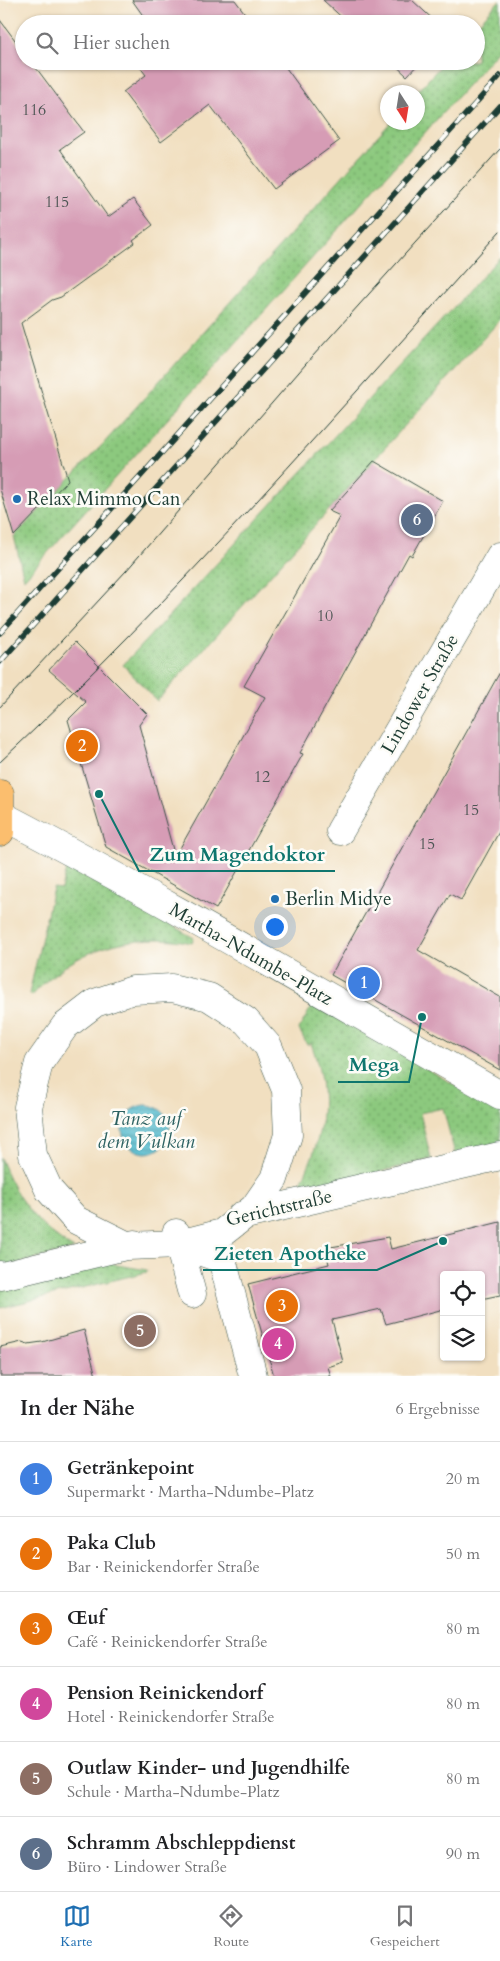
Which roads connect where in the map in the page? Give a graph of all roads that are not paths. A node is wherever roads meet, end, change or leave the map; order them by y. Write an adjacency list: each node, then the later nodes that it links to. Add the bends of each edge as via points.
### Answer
1 (500, 556): 3 (street, Lindower Straße)
2 (0, 814): 4 (street, Martha-Ndumbe-Platz)
3 (340, 831)
4 (500, 1095)
5 (500, 1156): 6 (street, Gerichtstraße)
6 (244, 1216): 7 (street, via 222,1232); 8 (street, via 254,1208 274,1180 288,1135 286,1090 268,1046 246,1020 209,997 172,988 133,990 95,1003 66,1026 40,1063 28,1107 33,1155 49,1190 76,1220)
7 (178, 1238): 8 (street); 10 (street); 11 (street, via 222,1259)
8 (128, 1246): 9 (street)
9 (0, 1275)
10 (192, 1294)
11 (253, 1376)

